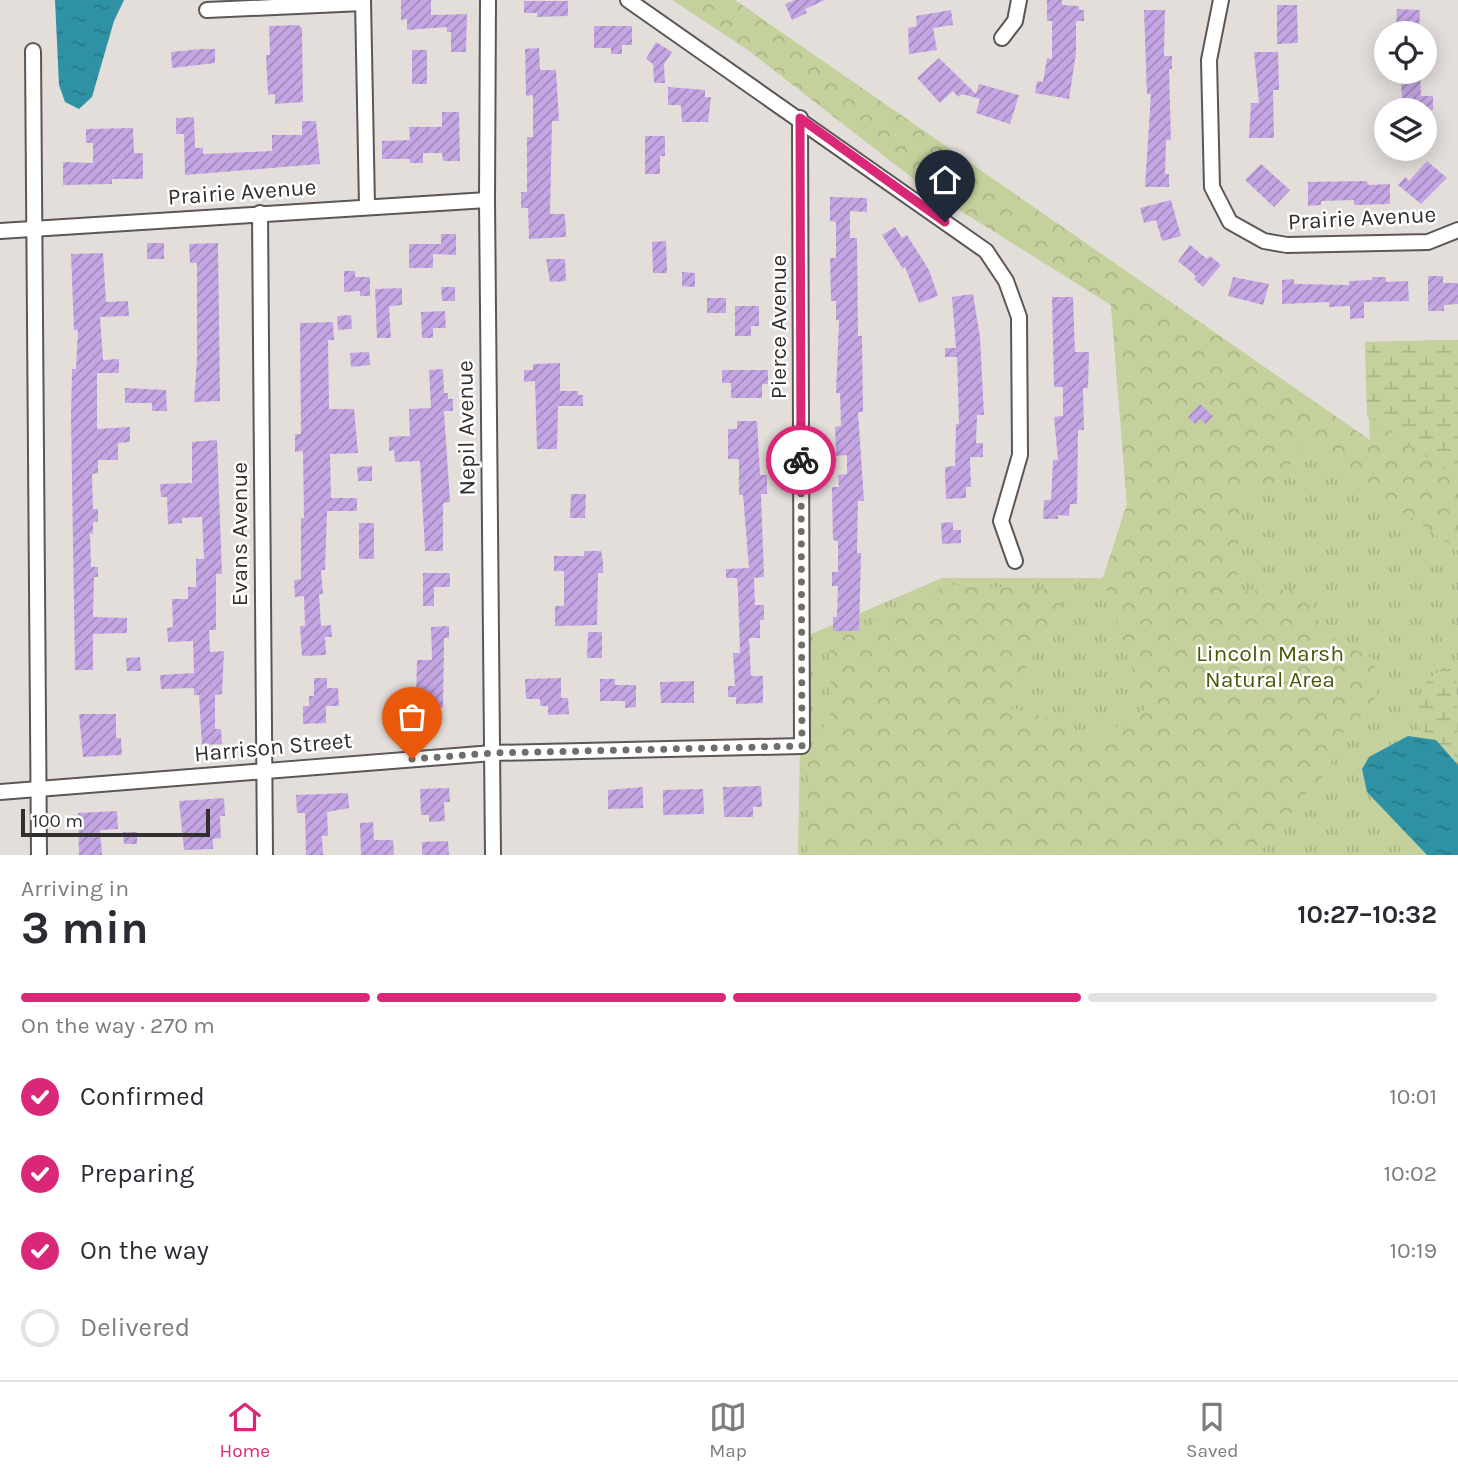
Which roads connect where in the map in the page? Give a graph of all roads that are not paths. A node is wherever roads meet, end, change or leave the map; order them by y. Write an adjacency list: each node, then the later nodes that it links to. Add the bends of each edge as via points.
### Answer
1 (488, 0): 10 (street, Nepil Avenue)
2 (628, 0): 9 (street)
3 (1019, 0): 7 (street, via 1015,21)
4 (1221, 0): 14 (street, Prairie Avenue, via 1209,60 1210,175 1230,222 1264,242 1287,246 1428,242)
5 (363, 1): 6 (street); 11 (street)
6 (207, 10)
7 (1002, 38)
8 (33, 51): 13 (street)
9 (800, 118): 16 (street, via 986,250 1006,281 1018,317 1020,443 1018,466 1001,521); 17 (street, Pierce Avenue)
10 (487, 200): 11 (street, Prairie Avenue); 18 (street, Nepil Avenue)
11 (367, 206): 12 (street, Prairie Avenue)
12 (260, 213): 13 (street, Prairie Avenue); 19 (street, Evans Avenue)
13 (35, 227): 15 (street, Prairie Avenue); 20 (street)
14 (1458, 230)
15 (0, 231)
16 (1015, 561)
17 (802, 746): 18 (street, Harrison Street)
18 (493, 753): 19 (street, Harrison Street); 24 (street, Nepil Avenue)
19 (263, 771): 20 (street, Harrison Street); 23 (street, Evans Avenue)
20 (37, 789): 21 (street, Harrison Street); 22 (street)
21 (0, 792)
22 (38, 855)
23 (265, 855)
24 (493, 855)

